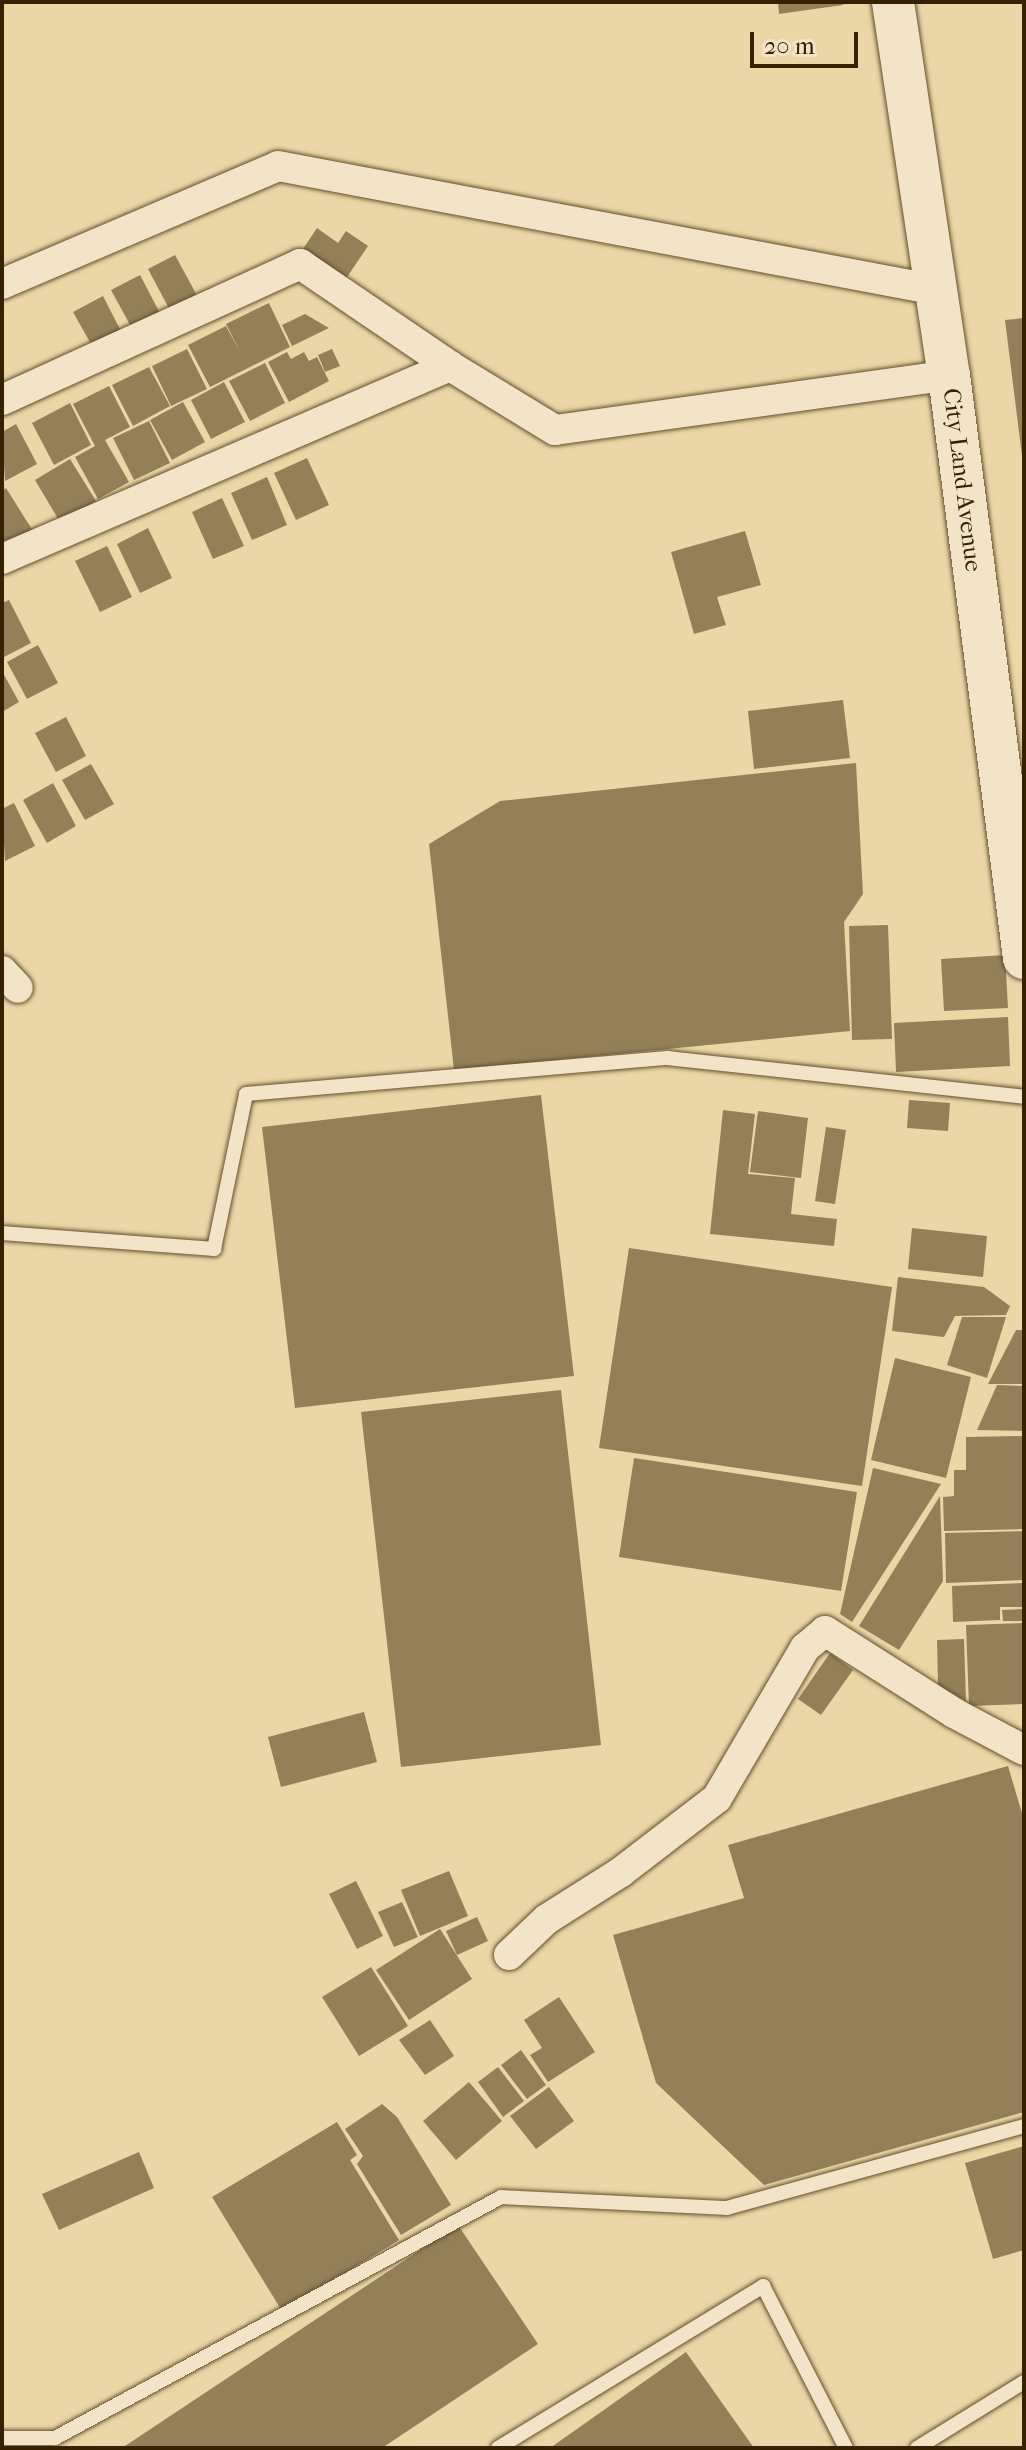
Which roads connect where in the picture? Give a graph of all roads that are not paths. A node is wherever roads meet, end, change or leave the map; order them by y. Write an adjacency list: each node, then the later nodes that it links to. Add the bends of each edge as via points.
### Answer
1 (893, 2): 3 (street, City Land Avenue)
2 (2, 284): 3 (street, via 278,166)
3 (936, 290): 5 (street, City Land Avenue)
4 (450, 366): 5 (street, via 555,430); 6 (street, via 300,264); 7 (street)
5 (949, 375): 8 (street, City Land Avenue)
6 (2, 400)
7 (2, 559)
8 (1024, 958)
9 (1024, 1097): 10 (lane, via 667,1058 246,1094 214,1249)
10 (2, 1233)
11 (1024, 1750): 12 (street, via 954,1713 825,1631 805,1648 717,1798 621,1872 547,1919)
12 (509, 1955)
13 (1024, 2126): 15 (lane, via 727,2208 501,2197 55,2438)
14 (1024, 2382): 18 (lane)
15 (2, 2438)
16 (498, 2448): 17 (lane, via 763,2286)
17 (846, 2448)
18 (917, 2448)

